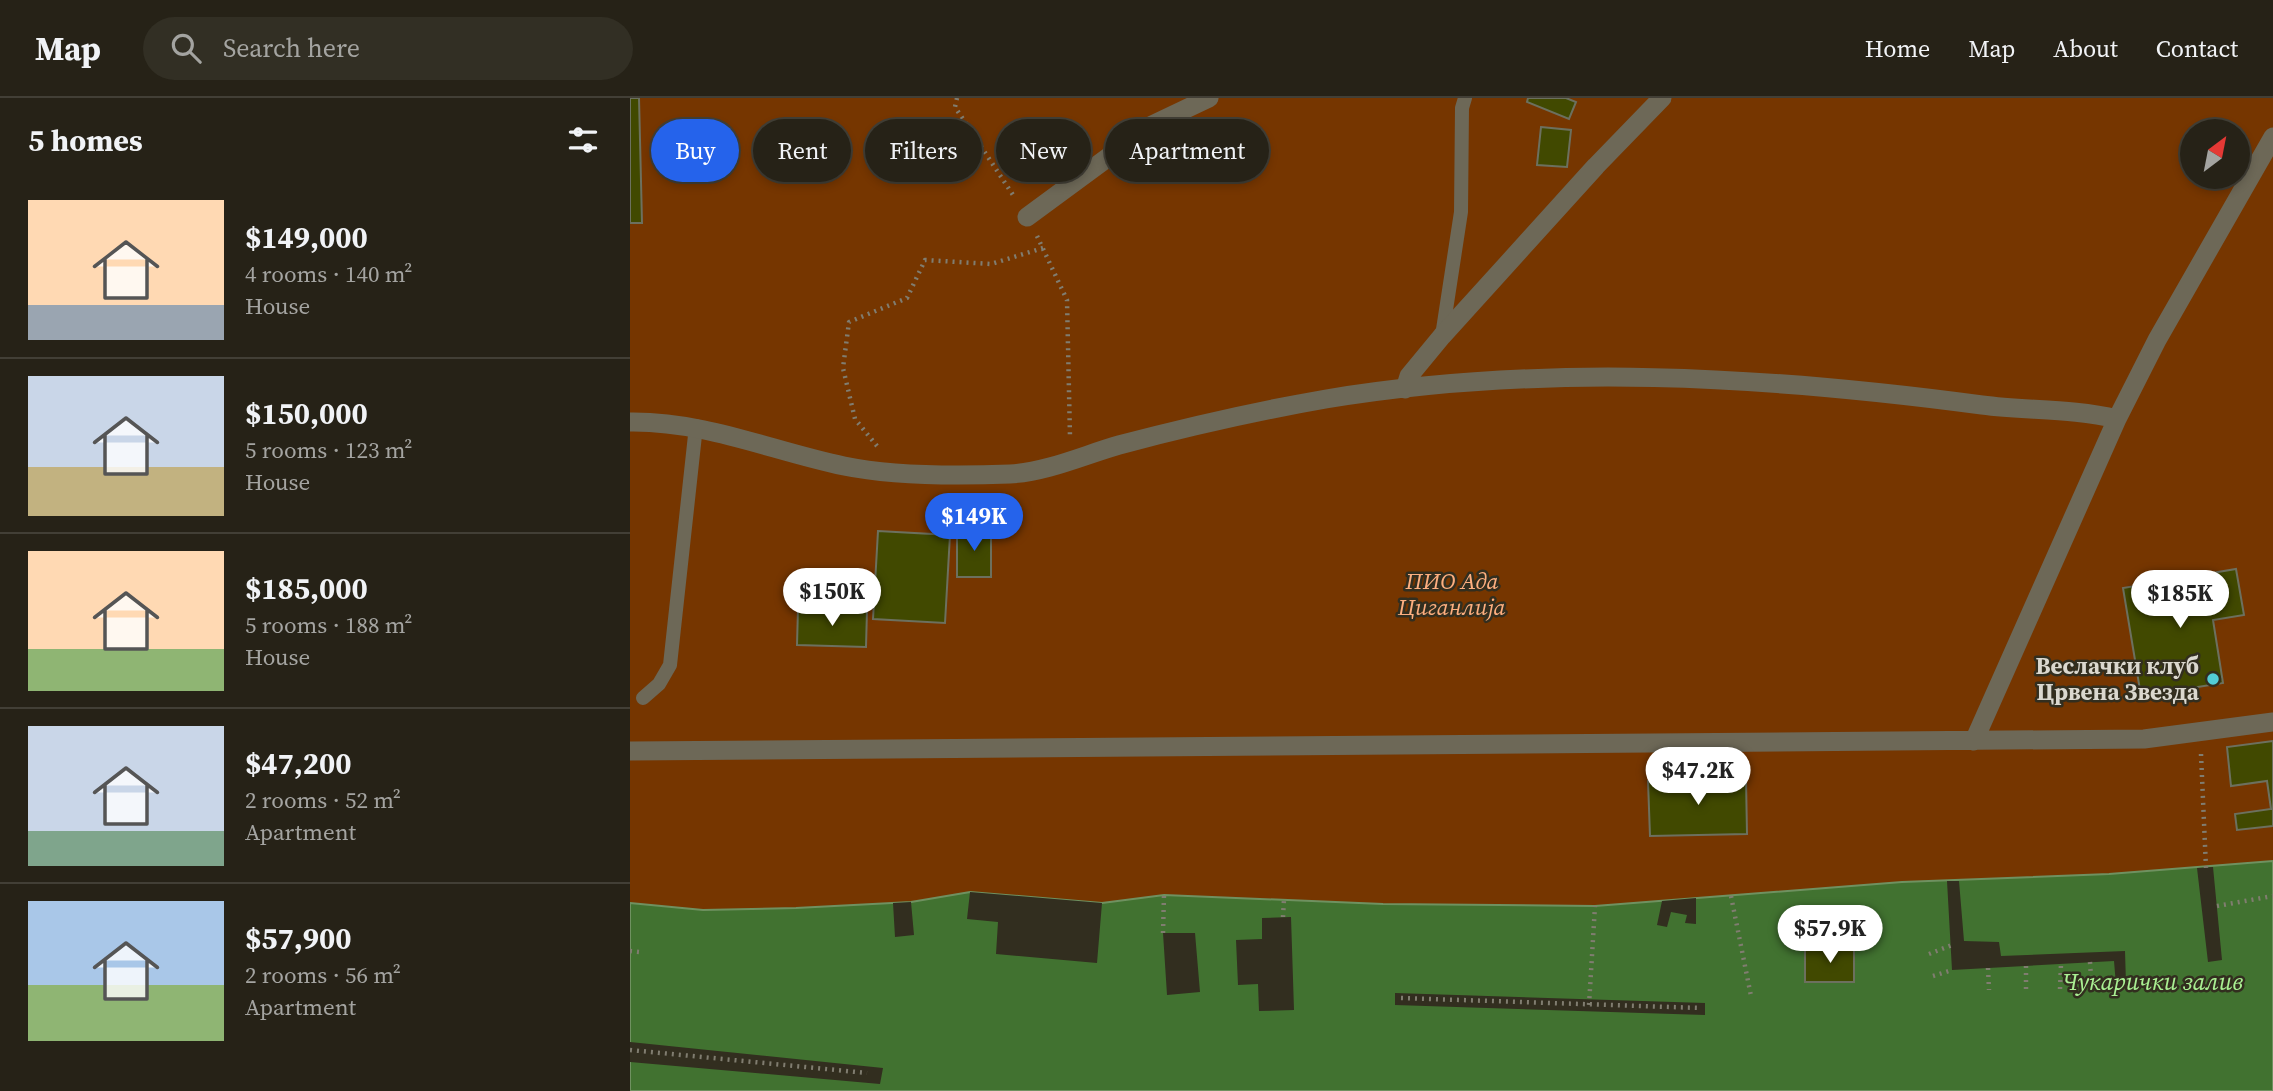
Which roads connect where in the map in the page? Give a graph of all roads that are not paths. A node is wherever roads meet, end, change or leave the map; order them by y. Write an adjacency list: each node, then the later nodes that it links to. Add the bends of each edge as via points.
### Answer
1 (1209, 98): 5 (street, via 1152,125)
2 (1465, 98): 6 (lane, via 1461,212)
3 (1662, 98): 6 (street)
4 (2273, 136): 8 (street)
5 (1027, 217)
6 (1443, 336): 7 (street, via 1409,376)
7 (1405, 389): 8 (street, via 1614,376 1759,382 2016,409 2088,412); 10 (street, via 1221,420 1013,474 842,466)
8 (2116, 419): 13 (street)
9 (630, 422): 10 (street)
10 (696, 426): 11 (lane, via 670,665 659,684)
11 (643, 698)
12 (2273, 722): 13 (street, via 2144,739)
13 (1974, 741): 14 (street)
14 (630, 751)

